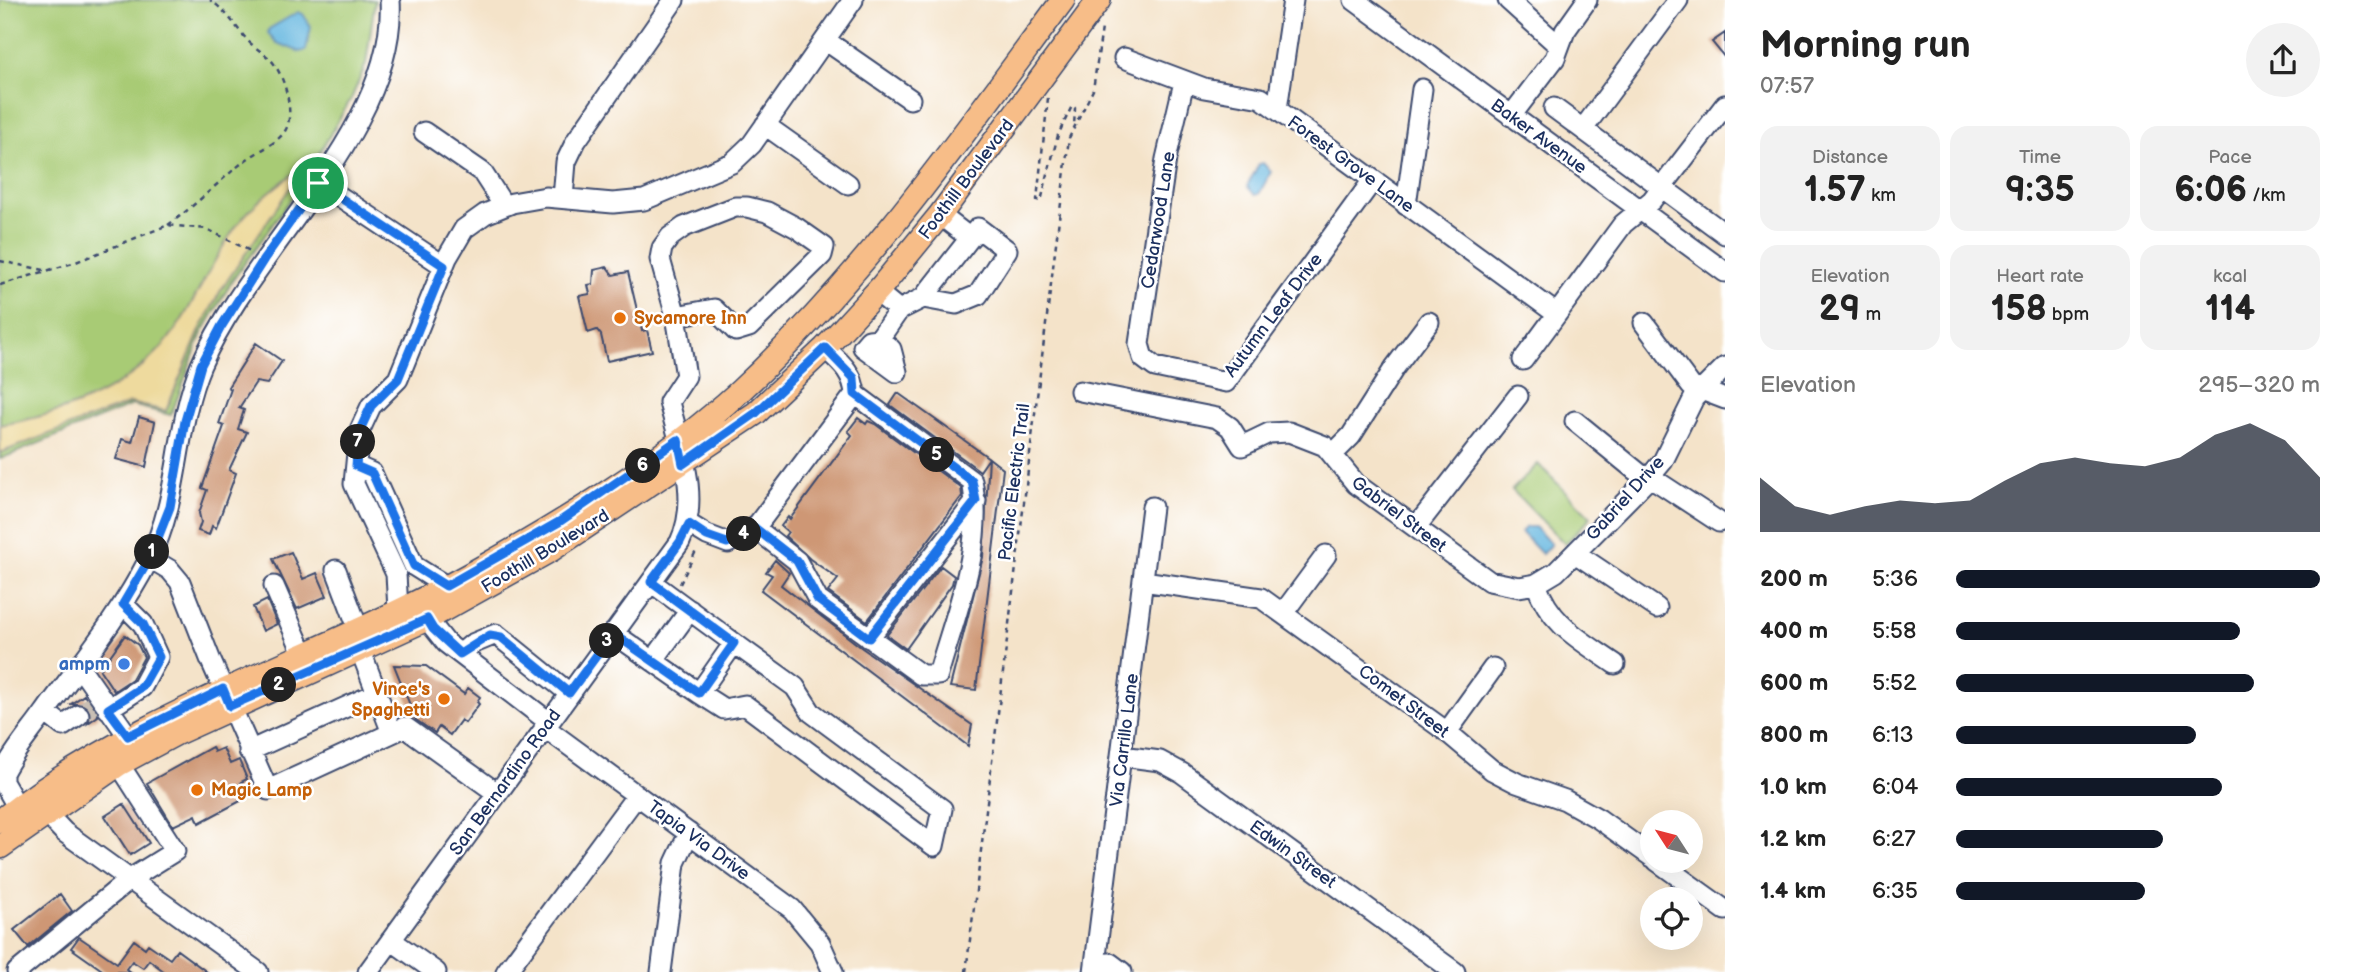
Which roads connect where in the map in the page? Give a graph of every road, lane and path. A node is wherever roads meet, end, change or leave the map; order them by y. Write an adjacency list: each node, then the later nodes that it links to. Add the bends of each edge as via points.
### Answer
1 (210, 0): 37 (path, via 228,12 251,43 273,62 283,82 289,114 286,130 275,141 240,164)
2 (390, 0): 29 (street, via 391,32 376,88)
3 (674, 0): 32 (street, via 576,141 566,162)
4 (853, 0): 13 (street)
5 (1063, 0): 64 (main road, Foothill Boulevard, via 866,259 737,393)
6 (1099, 0): 36 (main road, Foothill Boulevard)
7 (1293, 0): 22 (street)
8 (1354, 0): 23 (street, Baker Avenue)
9 (1508, 0): 14 (street)
10 (1587, 0): 14 (street)
11 (1678, 0): 26 (street)
12 (1102, 26): 25 (path, Pacific Electric Trail, via 1093,90)
13 (825, 40): 19 (street); 24 (street)
14 (1559, 46): 23 (street)
15 (1124, 58): 16 (street, Forest Grove Lane)
16 (1184, 82): 22 (street, Forest Grove Lane, via 1261,98); 55 (street, Cedarwood Lane, via 1166,159 1139,344)
17 (1422, 89): 33 (street)
18 (1048, 96): 25 (path, via 1037,200 1041,201 1058,135 1072,106)
19 (910, 99)
20 (1725, 106): 31 (street)
21 (1555, 108): 26 (street)
22 (1277, 109): 28 (street, Forest Grove Lane)
23 (1511, 116): 35 (street, Baker Avenue)
24 (765, 125): 30 (street); 32 (street, via 732,163 644,200 613,203)
25 (1074, 127): 137 (path, Pacific Electric Trail, via 1066,154)
26 (1583, 129): 31 (street)
27 (424, 132): 34 (street, via 482,172)
28 (1373, 180): 33 (street, Forest Grove Lane); 55 (street, Autumn Leaf Drive, via 1226,382 1155,367)
29 (318, 183): 40 (street); 42 (street)
30 (848, 184)
31 (1661, 187): 35 (street); 38 (street)
32 (563, 198): 34 (street)
33 (1406, 205): 49 (street, Forest Grove Lane)
34 (504, 206): 42 (street, via 464,229)
35 (1640, 210): 44 (street, Baker Avenue); 49 (street, via 1623,224)
36 (940, 215): 39 (street); 46 (main road, Foothill Boulevard)
37 (168, 225): 40 (path, via 207,229); 43 (path)
38 (1725, 234)
39 (971, 238): 47 (street); 47 (street, via 978,228 1007,250 978,295 956,304)
40 (264, 259): 80 (street, via 201,365 185,421 170,507)
41 (0, 261): 43 (path)
42 (444, 266): 67 (street, via 398,379 371,406 359,432)
43 (47, 271): 45 (path)
44 (1725, 272)
45 (0, 285)
46 (877, 292): 48 (street); 54 (main road, Foothill Boulevard)
47 (923, 298): 48 (street)
48 (899, 310): 53 (street)
49 (1556, 314): 56 (street)
50 (677, 316): 50 (street, via 660,259 670,237 684,227 734,207 747,207 767,212 824,247 822,255 749,327 736,331 714,309); 64 (street, via 686,376 669,402)
51 (1429, 322): 65 (street, via 1352,436)
52 (1644, 323): 58 (street, via 1691,386)
53 (879, 339)
54 (825, 348): 60 (street, via 854,378); 66 (main road, Foothill Boulevard, via 756,413)
55 (1143, 358)
56 (1523, 360)
57 (1725, 367): 58 (street, Gabriel Drive)
58 (1702, 390): 62 (street); 68 (street, Gabriel Drive)
59 (1080, 391): 65 (street, Gabriel Street, via 1217,418 1230,427 1242,446 1269,433 1289,432 1325,446)
60 (855, 394): 71 (street, via 972,481); 76 (street)
61 (1518, 396): 75 (street)
62 (1725, 399)
63 (1575, 421): 68 (street)
64 (678, 440): 66 (street); 87 (main road, Foothill Boulevard, via 559,522)
65 (1332, 454): 75 (street, Gabriel Street, via 1356,484)
66 (683, 464): 74 (street); 94 (main road, Foothill Boulevard, via 551,551)
67 (356, 466): 69 (street, via 372,473); 70 (street, via 354,484)
68 (1649, 478): 73 (street); 78 (street, Gabriel Drive)
69 (380, 491): 70 (street); 82 (street)
70 (362, 500): 82 (street)
71 (976, 501): 96 (street); 96 (street, via 969,567 938,674 921,675)
72 (1152, 507): 83 (street, Via Carrillo Lane)
73 (1719, 522)
74 (689, 524): 76 (street, via 727,543); 84 (street, San Bernardino Road)
75 (1416, 527): 85 (street, Gabriel Street, via 1489,581 1511,587)
76 (755, 528): 96 (street, via 797,561 818,600)
77 (699, 547): 88 (path)
78 (1575, 553): 85 (street, Gabriel Drive); 90 (street)
79 (1326, 555): 93 (street)
80 (150, 558): 89 (street); 108 (street, via 180,582)
81 (336, 570): 97 (street)
82 (405, 570): 87 (street); 91 (street)
83 (1143, 581): 93 (street, Comet Street, via 1238,592 1261,598); 116 (street, Via Carrillo Lane)
84 (651, 582): 92 (street); 95 (street, San Bernardino Road)
85 (1536, 584): 102 (street, via 1556,622)
86 (274, 586): 99 (street)
87 (446, 586): 91 (main road, Foothill Boulevard)
88 (675, 590)
89 (123, 604): 103 (street); 109 (street, via 143,624 159,657 142,687)
90 (1657, 608)
91 (398, 610): 97 (main road, Foothill Boulevard)
92 (690, 610): 98 (street); 101 (street)
93 (1284, 612): 112 (street, Comet Street)
94 (427, 619): 97 (main road, Foothill Boulevard); 100 (street, Tapia Via Drive)
95 (613, 633): 101 (street); 106 (street, San Bernardino Road)
96 (869, 638)
97 (359, 639): 99 (main road, Foothill Boulevard); 105 (street); 108 (main road, Foothill Boulevard)
98 (734, 643): 107 (street); 107 (street, via 795,687 811,712 942,808 934,846 746,705 724,709)
99 (303, 653): 108 (main road, Foothill Boulevard)
100 (460, 654): 106 (street, via 496,635); 111 (street, Tapia Via Drive)
101 (653, 661): 107 (street)
102 (1615, 664)
103 (79, 666): 109 (street); 110 (street)
104 (1493, 668): 112 (street)
105 (377, 693): 113 (street); 115 (street)
106 (569, 693): 111 (street, San Bernardino Road)
107 (699, 693)
108 (227, 698): 114 (main road, Foothill Boulevard); 115 (street); 117 (main road, Foothill Boulevard)
109 (95, 707): 110 (street, via 63,726); 114 (street)
110 (45, 712): 121 (street, via 3,773)
111 (546, 724): 118 (street, San Bernardino Road); 119 (street, Tapia Via Drive)
112 (1447, 732): 124 (street, Comet Street, via 1492,770 1588,813)
113 (392, 733): 115 (street, via 268,790); 118 (street, via 405,727)
114 (128, 736): 121 (main road, Foothill Boulevard)
115 (249, 751)
116 (1122, 756): 129 (street, Via Carrillo Lane); 139 (street, Edwin Street, via 1160,761 1182,773)
117 (120, 764): 120 (main road, Foothill Boulevard); 126 (street, via 175,851)
118 (497, 793): 128 (street, San Bernardino Road)
119 (637, 795): 122 (street, Tapia Via Drive); 134 (street)
120 (47, 813): 123 (main road, Foothill Boulevard); 126 (street, via 64,832)
121 (9, 814)
122 (689, 833): 135 (street, via 675,863); 136 (street, Tapia Via Drive, via 792,909 820,943)
123 (0, 848)
124 (1640, 849)
125 (1674, 873): 127 (street)
126 (130, 879): 130 (street); 131 (street)
127 (1725, 910)
128 (391, 940): 132 (street, San Bernardino Road); 133 (street)
129 (1094, 968): 138 (street, via 1110,963)
130 (17, 972)
131 (258, 972)
132 (368, 972)
133 (436, 972)
134 (506, 972)
135 (661, 972)
136 (834, 972)
137 (966, 972)
138 (1122, 972)
139 (1455, 972)

